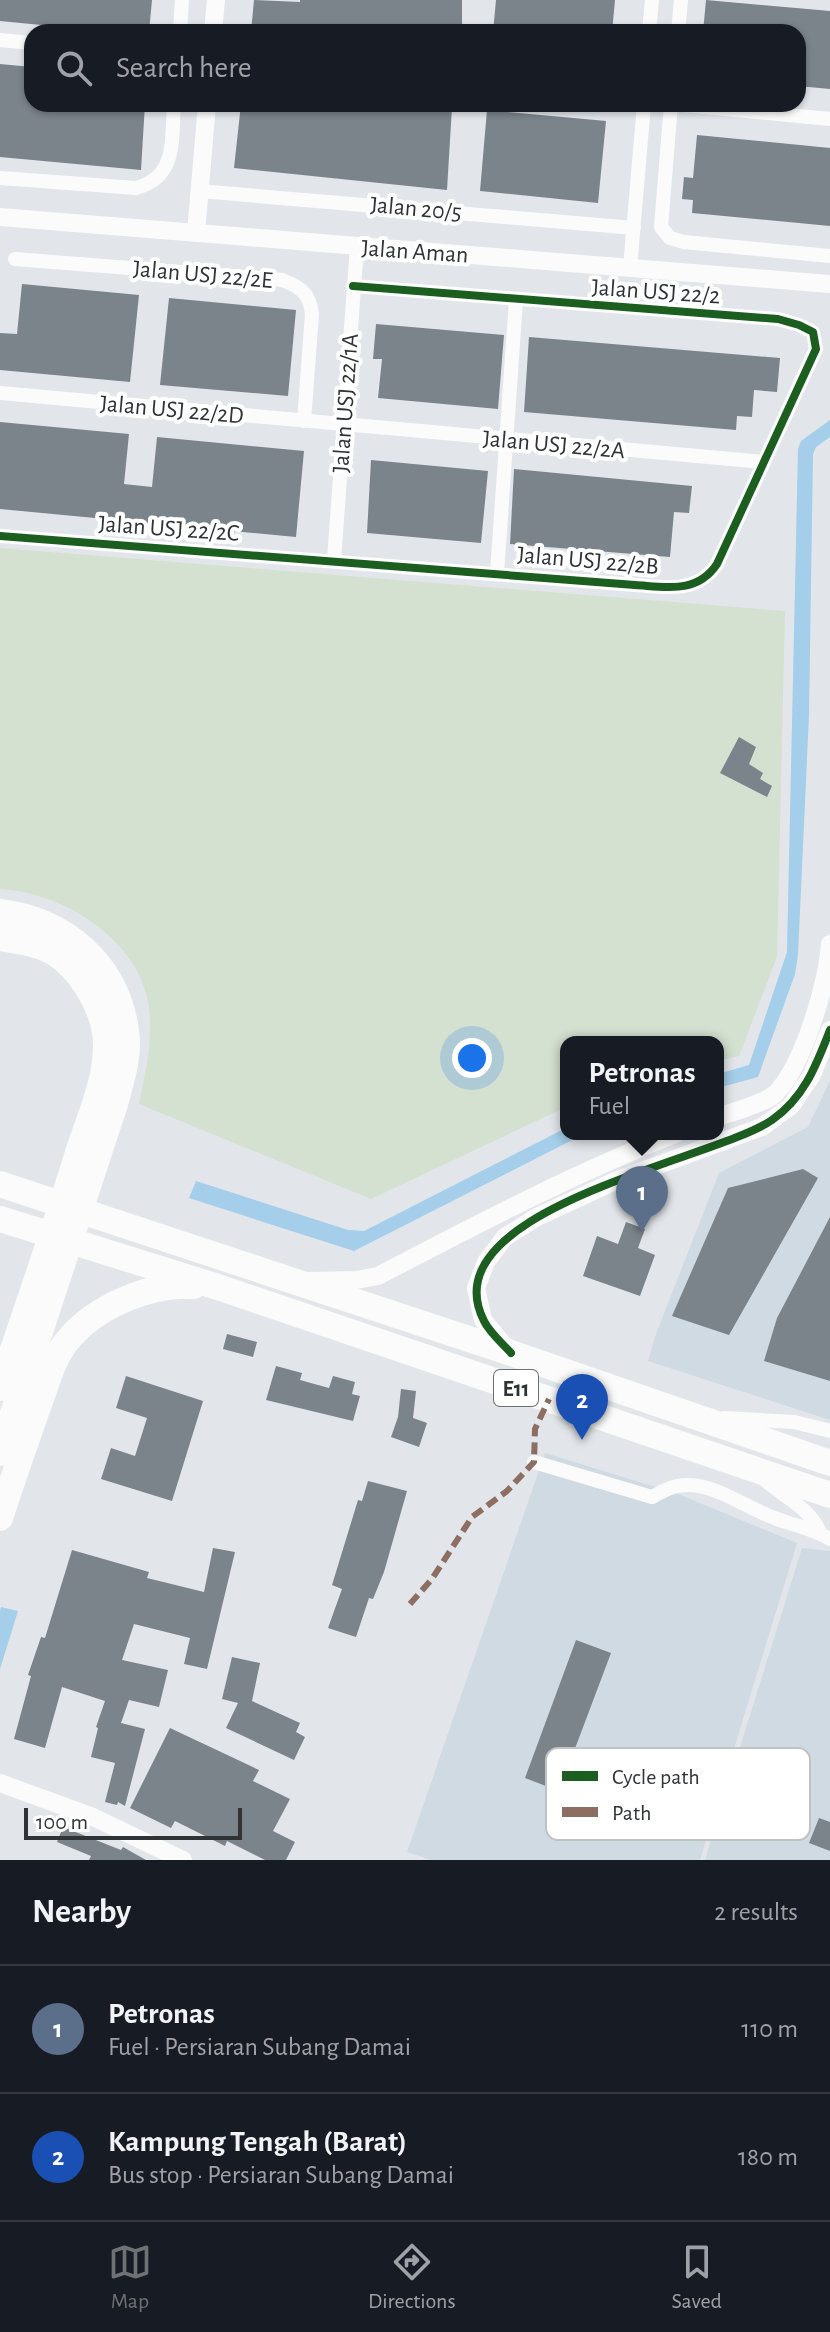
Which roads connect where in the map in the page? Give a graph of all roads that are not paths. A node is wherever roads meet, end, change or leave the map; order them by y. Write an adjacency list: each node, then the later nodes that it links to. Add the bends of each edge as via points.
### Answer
1 (182, 0): 5 (street)
2 (216, 0): 6 (street)
3 (652, 0): 7 (street)
4 (681, 0): 8 (street)
5 (180, 24)
6 (214, 24)
7 (650, 24)
8 (679, 24)
9 (0, 40): 10 (street)
10 (24, 42)
11 (173, 112): 17 (street, via 168,165 157,181 136,188)
12 (206, 112): 18 (street)
13 (643, 112): 20 (street)
14 (671, 112): 23 (street, via 661,227 670,238)
15 (756, 112): 16 (street)
16 (830, 119)
17 (0, 178)
18 (199, 191): 20 (street, Jalan 20/5); 21 (street)
19 (0, 217): 21 (street, Jalan Aman)
20 (634, 228): 25 (street)
21 (196, 233): 22 (street, Jalan Aman)
22 (357, 246): 25 (street, Jalan Aman); 27 (street, Jalan USJ 22/1A)
23 (830, 256)
24 (15, 259): 30 (street, Jalan USJ 22/2E, via 295,285 305,291 312,314)
25 (630, 268): 26 (street, Jalan Aman)
26 (830, 284)
27 (353, 286): 28 (street, Jalan USJ 22/2); 31 (street, Jalan USJ 22/1A)
28 (516, 300): 32 (street); 33 (street, Jalan USJ 22/2, via 778,319 813,332 816,349 809,369)
29 (0, 393): 30 (street, Jalan USJ 22/2D)
30 (304, 421): 31 (street, Jalan USJ 22/2D)
31 (344, 424): 32 (street, Jalan USJ 22/2A); 35 (street, Jalan USJ 22/1A)
32 (507, 440): 33 (street, Jalan USJ 22/2A); 36 (street)
33 (764, 462): 36 (street, Jalan USJ 22/2B, via 717,564 690,587)
34 (0, 536): 35 (street, Jalan USJ 22/2C)
35 (334, 560): 36 (street, Jalan USJ 22/2B)
36 (497, 573)
37 (0, 912): 40 (highway, via 58,929 83,946 104,969)
38 (0, 938): 40 (highway, via 52,952)
39 (830, 944): 42 (street, via 823,991 793,1069 774,1096)
40 (110, 1009): 49 (highway, via 98,1090); 52 (highway, via 126,1031 122,1077)
41 (830, 1030): 48 (street, via 812,1075 791,1106 762,1127 615,1181 505,1237 486,1262 476,1288 483,1320)
42 (724, 1115)
43 (659, 1140): 46 (street, via 600,1163 378,1276 314,1281)
44 (2, 1184): 46 (highway, E11)
45 (0, 1219): 47 (highway, E11)
46 (281, 1277): 48 (highway, E11)
47 (218, 1287): 55 (highway, E11); 57 (highway, via 184,1285 129,1299 108,1308 66,1342 49,1375)
48 (511, 1353): 50 (highway, E11)
49 (0, 1388)
50 (696, 1418): 51 (street, via 794,1422); 54 (highway, E11)
51 (830, 1431)
52 (0, 1453)
53 (534, 1462): 58 (street, via 652,1497 688,1485 712,1490)
54 (830, 1463)
55 (755, 1470): 56 (highway, E11); 58 (street, via 780,1495 808,1512)
56 (830, 1495)
57 (0, 1518)
58 (825, 1536)
59 (0, 1783): 60 (street, via 93,1817)
60 (183, 1860)

